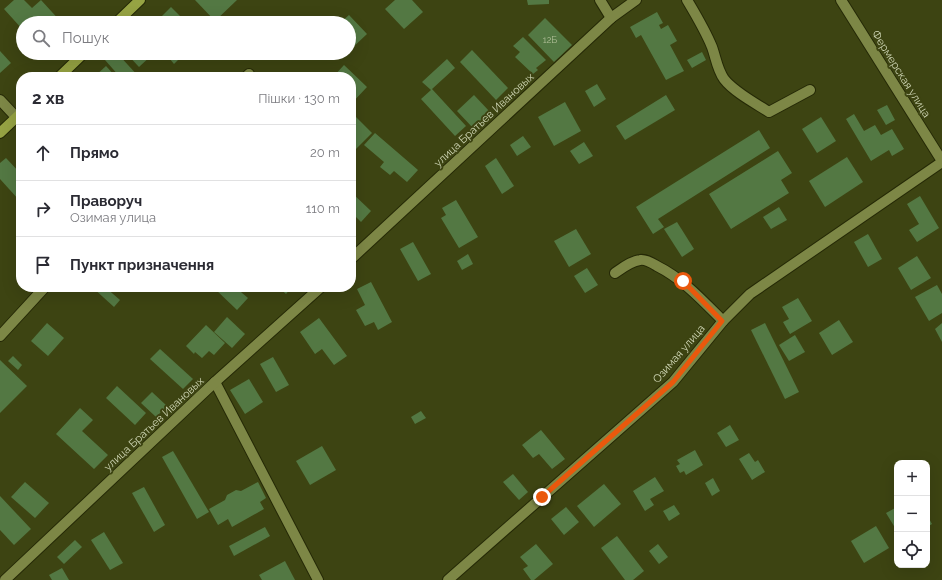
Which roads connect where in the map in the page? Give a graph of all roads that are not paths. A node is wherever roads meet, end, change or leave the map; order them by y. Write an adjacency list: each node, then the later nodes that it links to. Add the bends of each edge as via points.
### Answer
1 (140, 0): 6 (main road)
2 (600, 0): 7 (street)
3 (636, 0): 7 (street, улица Братьев Ивановых)
4 (687, 0): 10 (street, via 710,42 718,69 733,88 769,112)
5 (841, 0): 15 (street, Фермерская улица)
6 (123, 16)
7 (611, 18): 16 (street, улица Братьев Ивановых)
8 (77, 60): 9 (main road)
9 (64, 72)
10 (810, 90)
11 (0, 100): 12 (street)
12 (16, 113)
13 (16, 117): 14 (main road)
14 (0, 132)
15 (942, 162): 20 (street, Озимая улица, via 750,294)
16 (356, 254)
17 (615, 272): 20 (street, via 634,262 648,261 683,281)
18 (40, 292): 21 (street)
19 (315, 292): 22 (street, улица Братьев Ивановых)
20 (722, 321): 25 (street, Озимая улица, via 673,382)
21 (0, 336)
22 (216, 382): 23 (street, улица Братьев Ивановых); 24 (street)
23 (5, 580)
24 (318, 580)
25 (448, 580)

